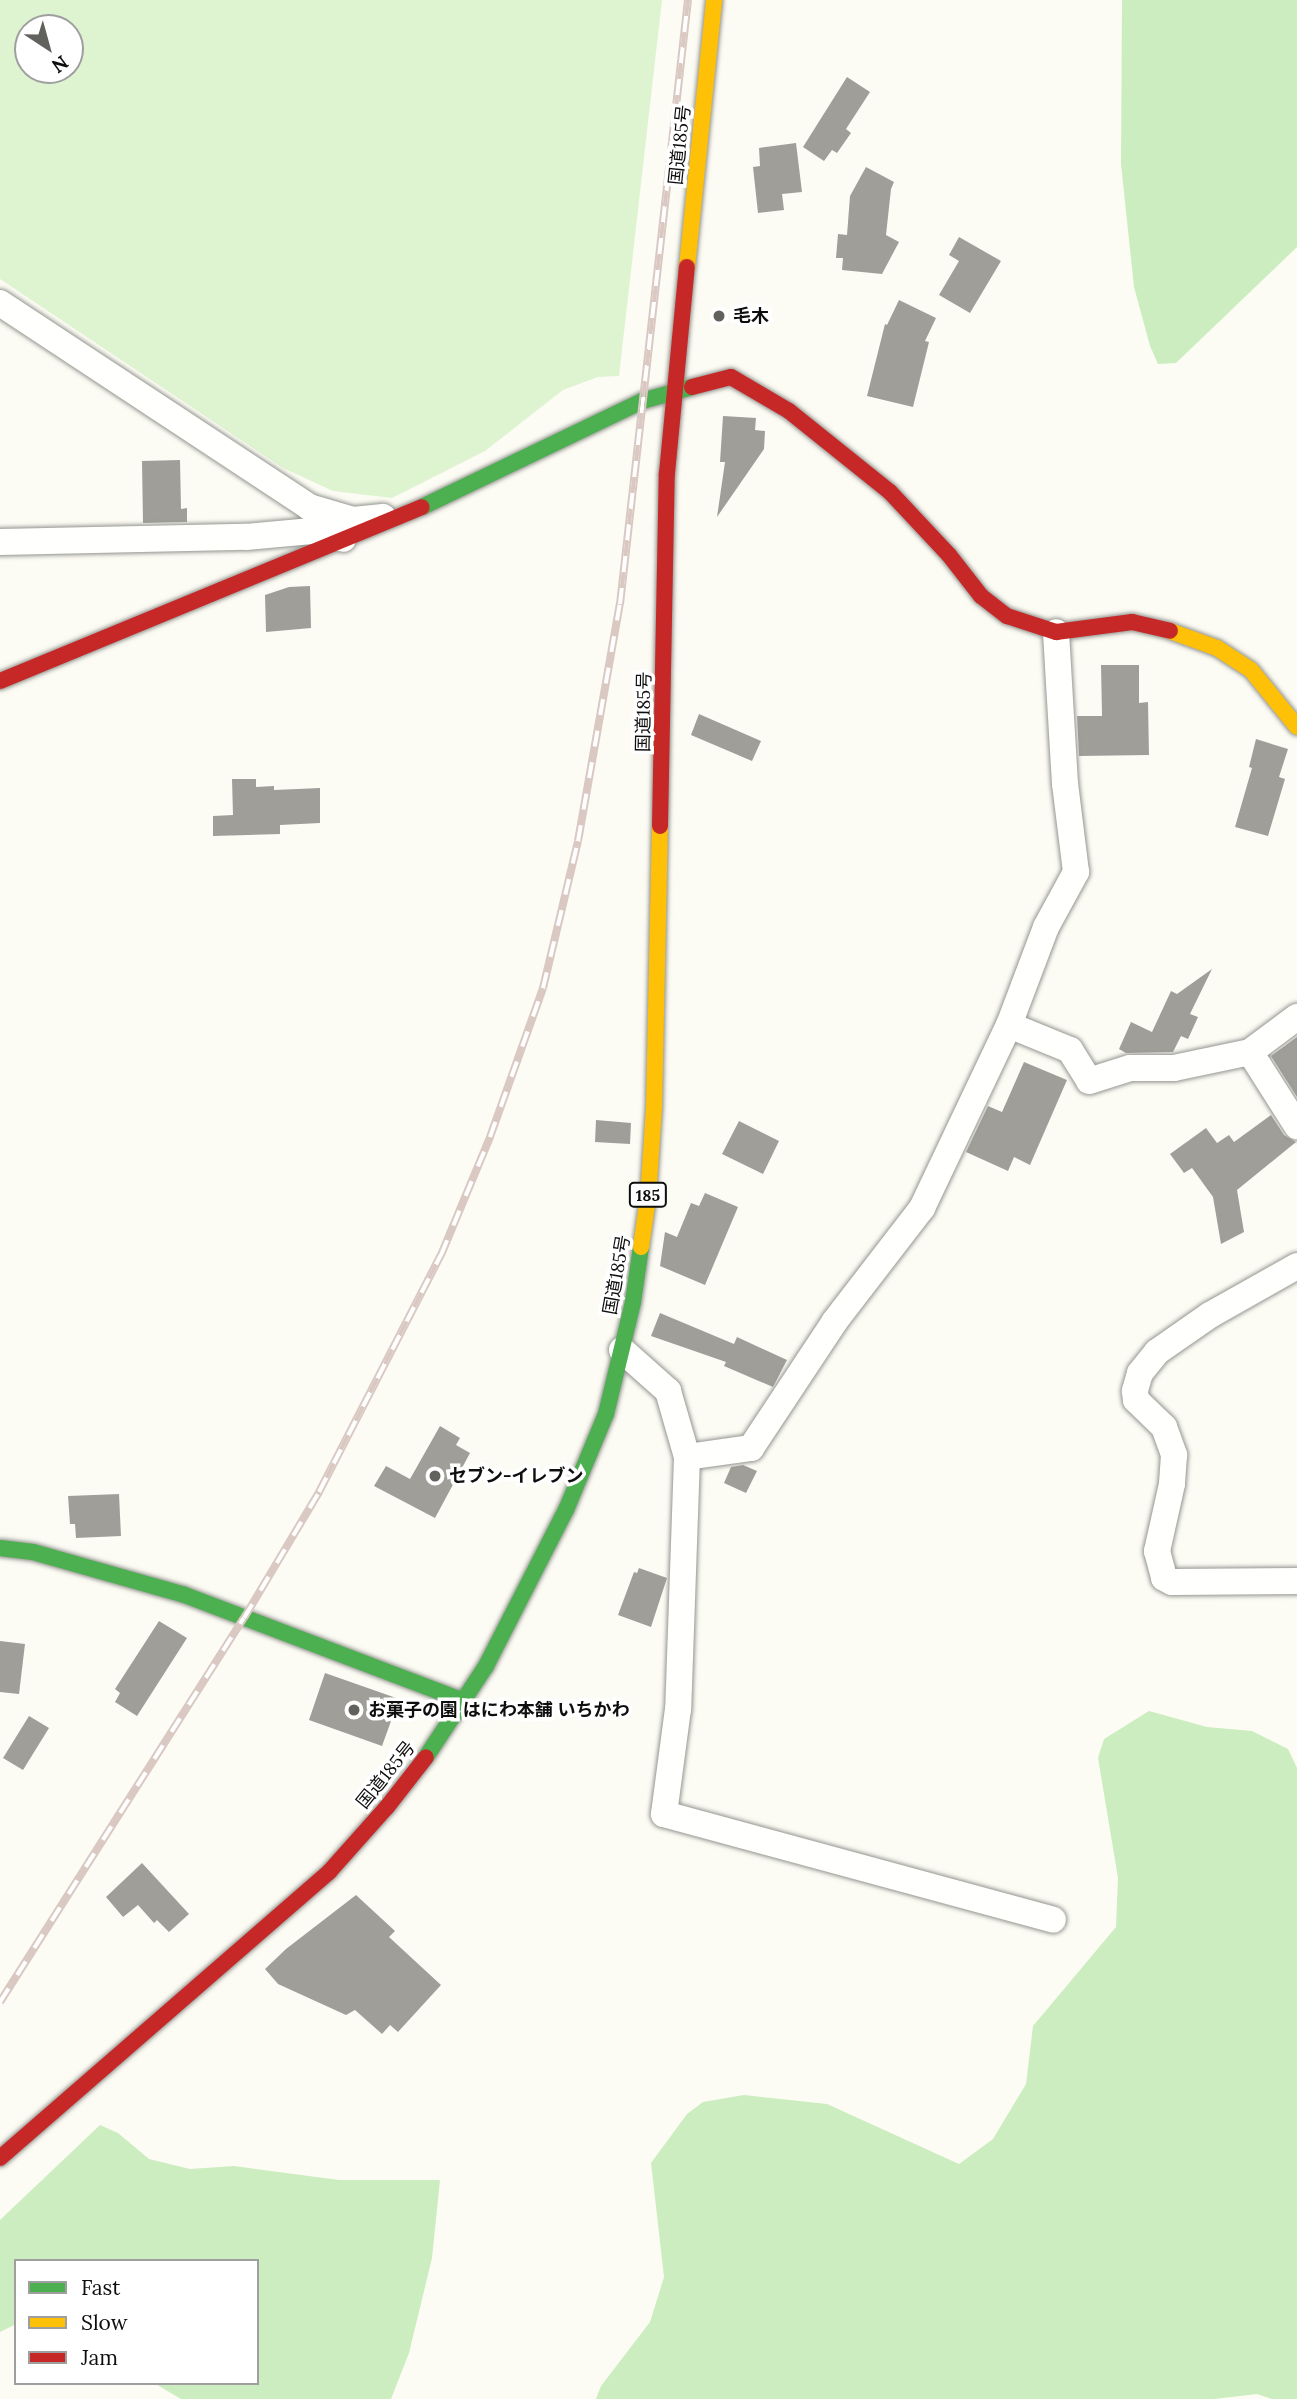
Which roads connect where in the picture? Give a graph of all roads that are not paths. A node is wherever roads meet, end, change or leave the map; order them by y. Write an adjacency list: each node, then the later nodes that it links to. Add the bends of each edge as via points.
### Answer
1 (714, 0): 3 (main road, 国道185号 / 185)
2 (0, 303): 4 (street, via 309,507 353,520)
3 (674, 391): 4 (main road, via 642,401); 7 (main road, via 731,377 789,411 890,492 981,596 1007,616); 15 (main road, 国道185号 / 185, via 667,473 654,1108 643,1248)
4 (407, 514): 5 (main road)
5 (343, 539): 6 (street, via 312,531 246,537); 8 (main road)
6 (0, 542)
7 (1056, 632): 9 (main road, via 1132,622 1189,636 1251,670); 11 (street, via 1065,784 1076,872 1046,927)
8 (0, 681)
9 (1297, 727)
10 (1297, 1017): 12 (street)
11 (1009, 1025): 12 (street, via 1070,1050 1089,1081 1130,1068 1174,1068); 16 (street, via 922,1208 835,1321 751,1448)
12 (1250, 1052): 13 (street)
13 (1297, 1126)
14 (1297, 1266): 18 (street, via 1210,1315 1157,1352 1140,1373 1135,1391 1136,1400 1164,1427 1174,1455 1157,1551 1164,1578 1172,1582)
15 (622, 1350): 16 (street, via 668,1391); 19 (main road, 国道185号 / 185, via 607,1414 566,1510 521,1602)
16 (687, 1457): 20 (street, via 678,1709 664,1814)
17 (0, 1548): 19 (main road, via 33,1552 184,1595)
18 (1297, 1581)
19 (464, 1701): 21 (main road, 国道185号 / 185, via 387,1807 329,1872)
20 (1053, 1920)
21 (0, 2158)

